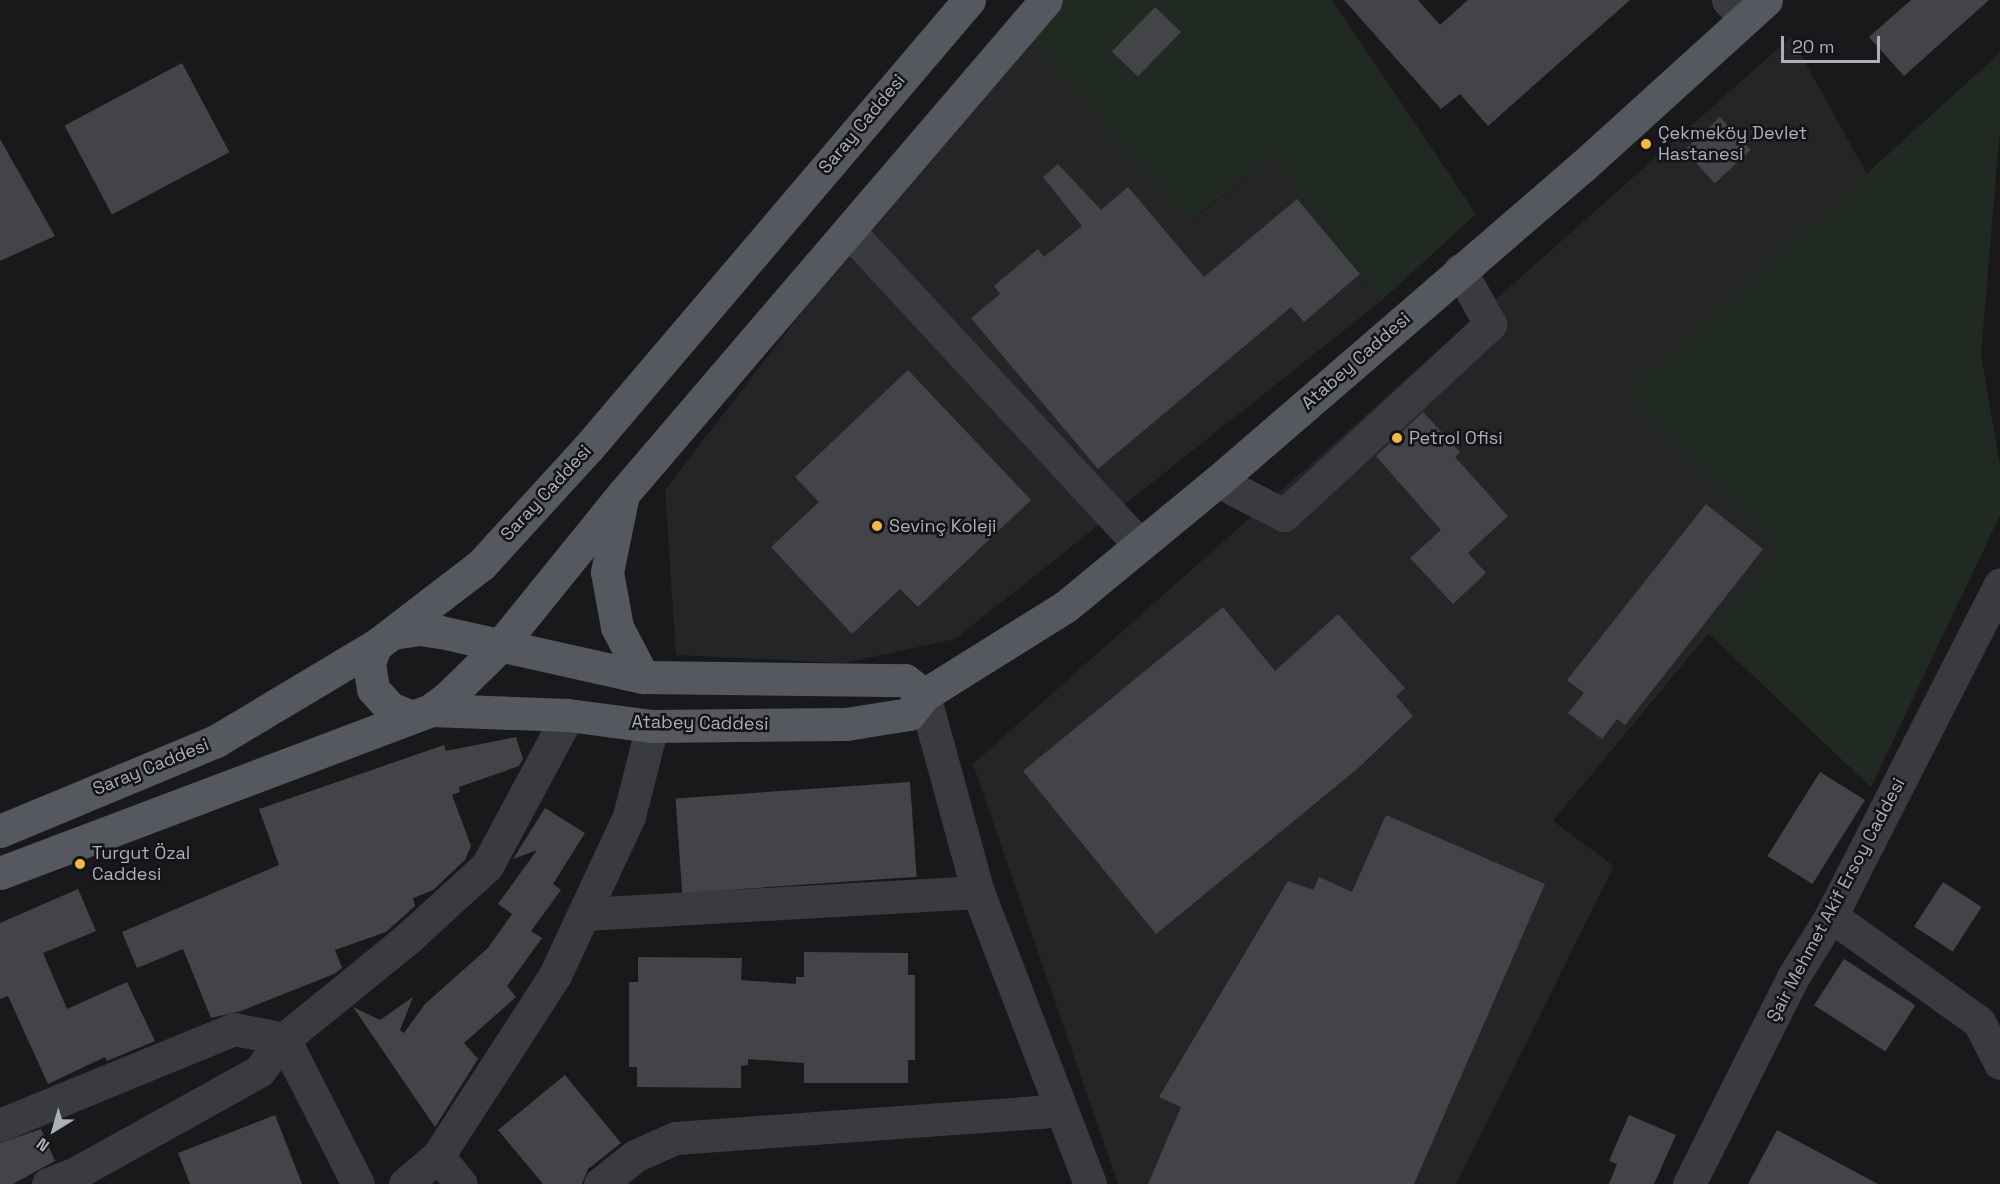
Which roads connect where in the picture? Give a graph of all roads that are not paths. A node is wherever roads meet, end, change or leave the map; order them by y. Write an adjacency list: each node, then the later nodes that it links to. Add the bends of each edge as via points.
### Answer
1 (969, 0): 11 (main road, Saray Caddesi, via 588,448 481,565)
2 (1046, 0): 4 (main road)
3 (1746, 6): 5 (main road, Atabey Caddesi, via 1583,166)
4 (849, 231): 7 (main road); 8 (street)
5 (1460, 270): 6 (main road, Atabey Caddesi); 6 (street, via 1490,324 1284,515)
6 (1218, 482): 8 (main road, Atabey Caddesi)
7 (623, 494): 12 (main road); 13 (main road, via 607,572 617,627)
8 (1139, 544): 14 (main road, Atabey Caddesi, via 1065,607)
9 (2000, 585): 22 (street, Şair Mehmet Akif Ersoy Caddesi)
10 (441, 632): 11 (main road, via 419,629); 12 (main road); 15 (main road, via 452,652 454,674)
11 (384, 639): 15 (main road, via 369,663 373,689 390,708); 18 (main road, Saray Caddesi, via 216,741)
12 (499, 647): 13 (main road); 15 (main road)
13 (644, 677): 14 (main road, via 905,680)
14 (924, 695): 17 (main road, Atabey Caddesi, via 909,714 846,724); 20 (street)
15 (430, 708): 16 (main road, Atabey Caddesi); 19 (main road)
16 (568, 715): 17 (main road, Atabey Caddesi); 23 (street, via 487,866 407,939)
17 (652, 726): 21 (street, via 629,816)
18 (0, 831)
19 (0, 873)
20 (978, 892): 21 (street); 25 (street)
21 (586, 914): 27 (street, via 532,1015)
22 (1831, 916): 24 (street, via 1979,1022); 34 (street, Şair Mehmet Akif Ersoy Caddesi, via 1793,977)
23 (284, 1039): 26 (street, via 234,1029); 28 (street, via 259,1071 76,1173); 29 (street)
24 (2000, 1063)
25 (1061, 1110): 32 (street, via 675,1138 635,1156); 33 (street)
26 (0, 1125)
27 (438, 1156): 30 (street); 31 (street)
28 (48, 1184)
29 (358, 1184)
30 (405, 1184)
31 (461, 1184)
32 (600, 1184)
33 (1089, 1184)
34 (1689, 1184)

